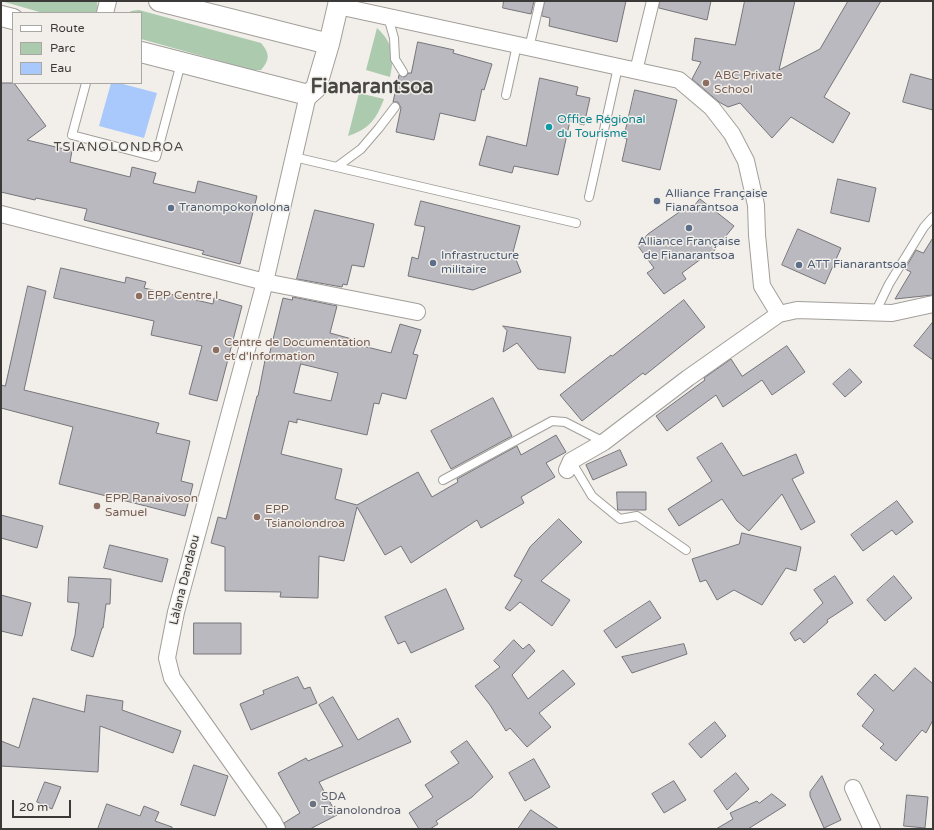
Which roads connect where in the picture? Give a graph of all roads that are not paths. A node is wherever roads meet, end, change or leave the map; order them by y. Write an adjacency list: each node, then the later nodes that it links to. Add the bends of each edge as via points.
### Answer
1 (108, 1): 6 (street)
2 (159, 1): 10 (street)
3 (540, 1): 11 (lane)
4 (653, 1): 15 (street)
5 (339, 3): 8 (street); 10 (street)
6 (105, 12)
7 (1, 16): 9 (street)
8 (388, 17): 11 (street); 16 (lane, via 394,38 395,59)
9 (12, 19)
10 (329, 44): 18 (street, via 316,88)
11 (523, 46): 14 (street); 19 (lane)
12 (142, 52): 13 (street)
13 (181, 63): 17 (lane, via 156,157 72,135); 18 (street)
14 (618, 67): 15 (street); 23 (lane)
15 (636, 71): 31 (street, via 679,80 712,108 732,134 746,161 756,205 762,286)
16 (403, 72)
17 (86, 84)
18 (308, 95): 21 (street, Làlana Dandaou)
19 (506, 95)
20 (395, 106): 22 (lane, via 361,149)
21 (294, 157): 22 (lane); 27 (street, Làlana Dandaou)
22 (338, 166): 26 (lane)
23 (589, 197)
24 (1, 214): 27 (street)
25 (933, 217): 30 (lane, via 924,227 893,278)
26 (576, 224)
27 (265, 282): 29 (street); 37 (street, Làlana Dandaou, via 176,612 167,658 172,678)
28 (933, 304): 30 (street, via 892,313)
29 (417, 312)
30 (875, 313): 31 (street, via 797,310)
31 (779, 314): 32 (street, via 688,378)
32 (604, 442): 33 (street); 34 (lane, via 565,422 552,421)
33 (569, 466): 35 (lane, via 592,496 620,519 637,516)
34 (443, 480)
35 (686, 550)
36 (853, 788): 38 (street)
37 (277, 829)
38 (872, 829)

